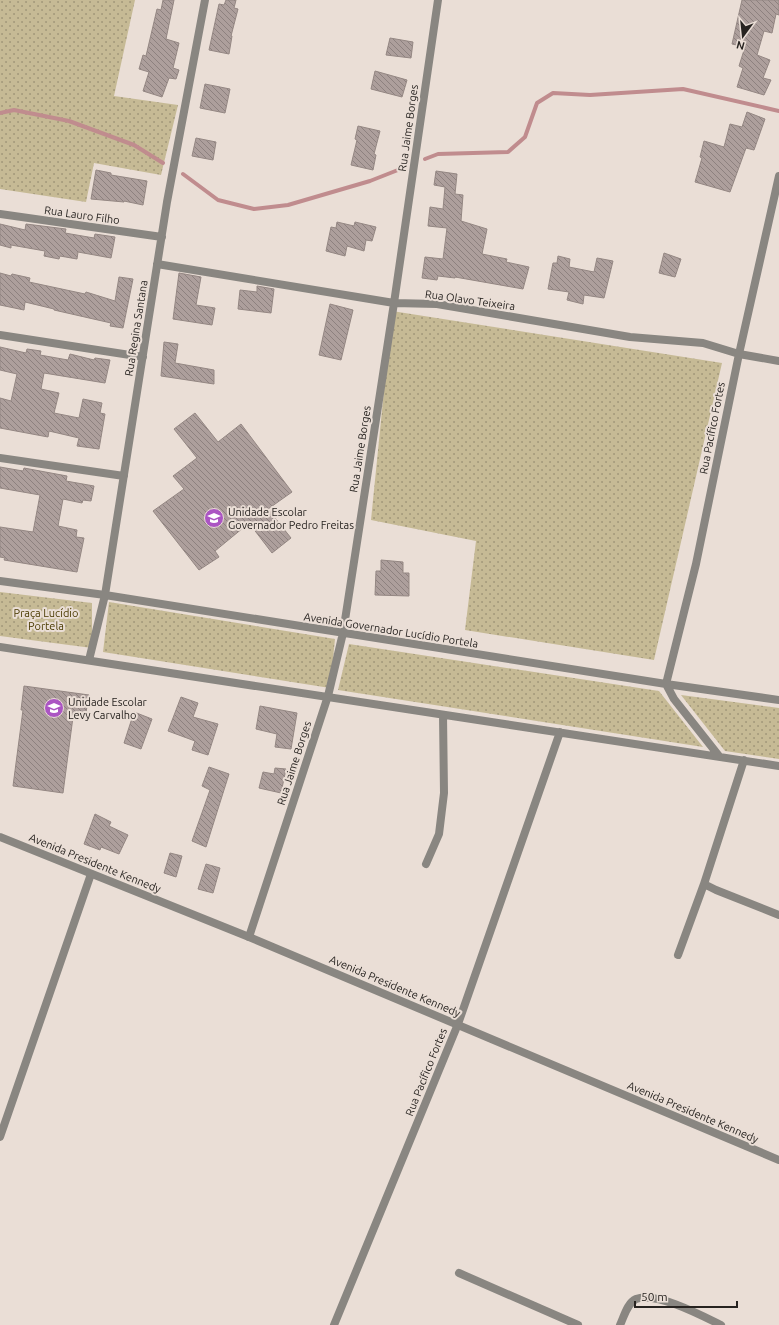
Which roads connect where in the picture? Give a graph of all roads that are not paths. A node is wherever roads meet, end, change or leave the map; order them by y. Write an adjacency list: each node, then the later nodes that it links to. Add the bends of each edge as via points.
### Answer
1 (205, 0): 6 (street, Rua Regina Santana)
2 (438, 0): 8 (street, Rua Jaime Borges)
3 (779, 176): 4 (street, Rua Pacífico Fortes)
4 (776, 209): 10 (street, Rua Pacífico Fortes)
5 (0, 214): 6 (street, Rua Lauro Filho)
6 (162, 237): 7 (street, Rua Regina Santana)
7 (157, 264): 8 (street, Rua Olavo Teixeira); 11 (street, Rua Regina Santana)
8 (394, 303): 10 (street, Rua Olavo Teixeira, via 437,304 630,337 703,343); 17 (street, Rua Jaime Borges)
9 (0, 335): 11 (street)
10 (739, 354): 12 (street, Rua Olavo Teixeira); 20 (street, Rua Pacífico Fortes, via 696,564)
11 (143, 357): 14 (street, Rua Regina Santana)
12 (779, 362)
13 (0, 458): 14 (street)
14 (124, 476): 16 (street, Rua Regina Santana)
15 (0, 581): 16 (street, Avenida Governador Lucídio Portela)
16 (105, 594): 17 (street, Avenida Governador Lucídio Portela); 19 (street, Rua Regina Santana)
17 (343, 633): 20 (street, Avenida Governador Lucídio Portela); 21 (street, Rua Jaime Borges)
18 (0, 647): 19 (street)
19 (89, 660): 21 (street)
20 (666, 684): 22 (street, Avenida Governador Lucídio Portela); 25 (street, via 674,699)
21 (328, 696): 23 (street); 33 (street, Rua Jaime Borges)
22 (779, 700)
23 (443, 715): 24 (street); 29 (street, via 444,793 439,834)
24 (560, 732): 25 (street); 35 (street, Rua Pacífico Fortes)
25 (719, 756): 26 (street)
26 (744, 760): 27 (street); 31 (street)
27 (779, 766)
28 (0, 837): 30 (street, Avenida Presidente Kennedy)
29 (426, 864)
30 (92, 874): 33 (street, Avenida Presidente Kennedy); 36 (street)
31 (704, 884): 32 (street); 34 (street)
32 (779, 915)
33 (249, 937): 35 (street, Avenida Presidente Kennedy)
34 (678, 955)
35 (458, 1024): 37 (street, Avenida Presidente Kennedy); 39 (street, Rua Pacífico Fortes)
36 (0, 1137)
37 (779, 1160)
38 (459, 1273): 40 (street)
39 (334, 1325)
40 (578, 1325)
41 (620, 1325): 42 (street, via 628,1307 635,1299 645,1297 674,1303)
42 (721, 1325)

